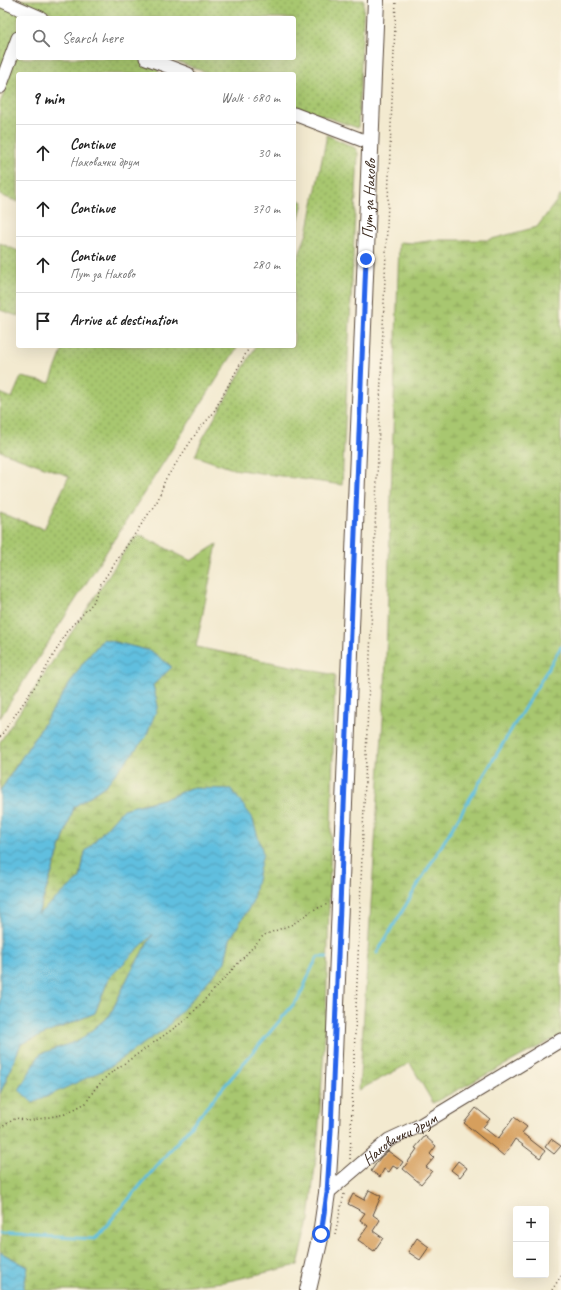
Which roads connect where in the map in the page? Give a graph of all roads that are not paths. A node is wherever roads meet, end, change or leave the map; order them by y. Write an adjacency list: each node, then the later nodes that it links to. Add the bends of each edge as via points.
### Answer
1 (0, 0): 3 (street)
2 (376, 0): 9 (main road, Пут за Наково)
3 (27, 15)
4 (16, 43): 7 (street)
5 (151, 60): 6 (street)
6 (183, 72)
7 (0, 87)
8 (296, 115): 9 (street)
9 (370, 143): 11 (main road, Пут за Наково)
10 (561, 1040): 11 (street, Наковачки друм, via 419,1126 389,1140)
11 (327, 1193): 12 (main road)
12 (308, 1290)

